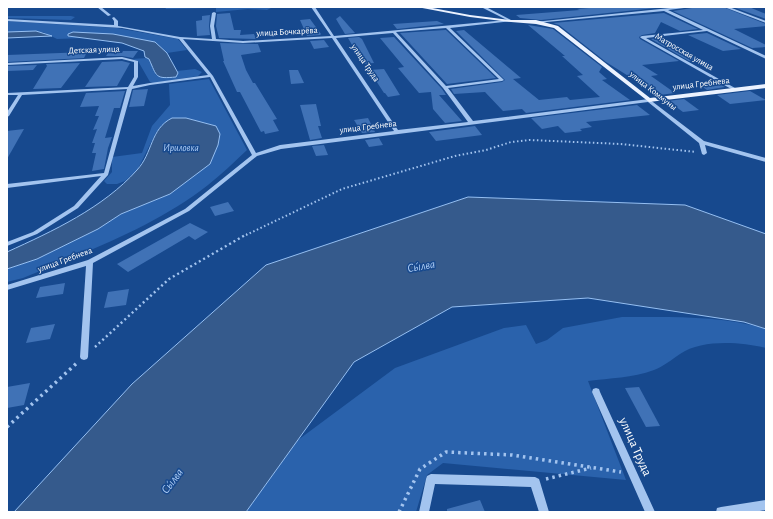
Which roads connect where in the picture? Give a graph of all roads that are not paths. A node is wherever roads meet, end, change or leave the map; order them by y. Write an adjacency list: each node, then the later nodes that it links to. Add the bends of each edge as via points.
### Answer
1 (99, 7): 10 (street)
2 (313, 7): 20 (street, улица Труда)
3 (419, 7): 13 (main road)
4 (483, 7): 13 (street)
5 (690, 7): 7 (street, улица Бочкарёва)
6 (726, 7): 15 (street)
7 (677, 8): 8 (street, улица Бочкарёва)
8 (665, 10): 14 (street, улица Бочкарёва); 18 (street)
9 (214, 13): 22 (street)
10 (110, 15)
11 (114, 18): 16 (street)
12 (7, 20): 16 (street, улица Бочкарёва)
13 (511, 21): 14 (main road, улица Бочкарёва); 17 (street, улица Бочкарёва)
14 (536, 22): 32 (main road, улица Коммуны, via 556,27)
15 (766, 22)
16 (116, 27): 21 (street, улица Бочкарёва)
17 (448, 28): 19 (street, улица Бочкарёва); 27 (street, via 502,80)
18 (709, 30): 23 (street); 29 (street, Матросская улица, via 642,37)
19 (394, 32): 20 (street, улица Бочкарёва); 27 (street)
20 (334, 37): 22 (street, улица Бочкарёва, via 254,42); 35 (street, улица Труда)
21 (180, 38): 22 (street, улица Бочкарёва); 25 (street)
22 (214, 41)
23 (766, 58)
24 (7, 64): 28 (street, Детская улица, via 122,58 136,61 136,77)
25 (211, 76): 28 (street); 38 (street)
26 (766, 86): 29 (main road, улица Гребнева)
27 (445, 87): 34 (street)
28 (130, 88): 31 (street); 40 (street, Детская улица)
29 (733, 90): 32 (main road, улица Гребнева)
30 (7, 94): 31 (street)
31 (21, 94): 33 (street)
32 (649, 100): 34 (street, улица Гребнева); 36 (street, улица Коммуны)
33 (7, 116)
34 (471, 122): 35 (street, улица Гребнева)
35 (397, 132): 38 (street, улица Гребнева, via 280,147)
36 (702, 142): 37 (street); 39 (street, улица Коммуны)
37 (704, 153)
38 (255, 155): 43 (street, улица Гребнева, via 187,210)
39 (766, 160)
40 (106, 174): 41 (street); 42 (street, via 76,207 35,233)
41 (7, 186)
42 (7, 244)
43 (90, 262): 44 (street, улица Гребнева); 45 (street)
44 (7, 288)
45 (84, 356)
46 (596, 392): 50 (street, улица Труда)
47 (766, 505): 51 (street)
48 (424, 512): 49 (street, via 431,479 536,482)
49 (544, 512)
50 (650, 512)
51 (721, 512)

